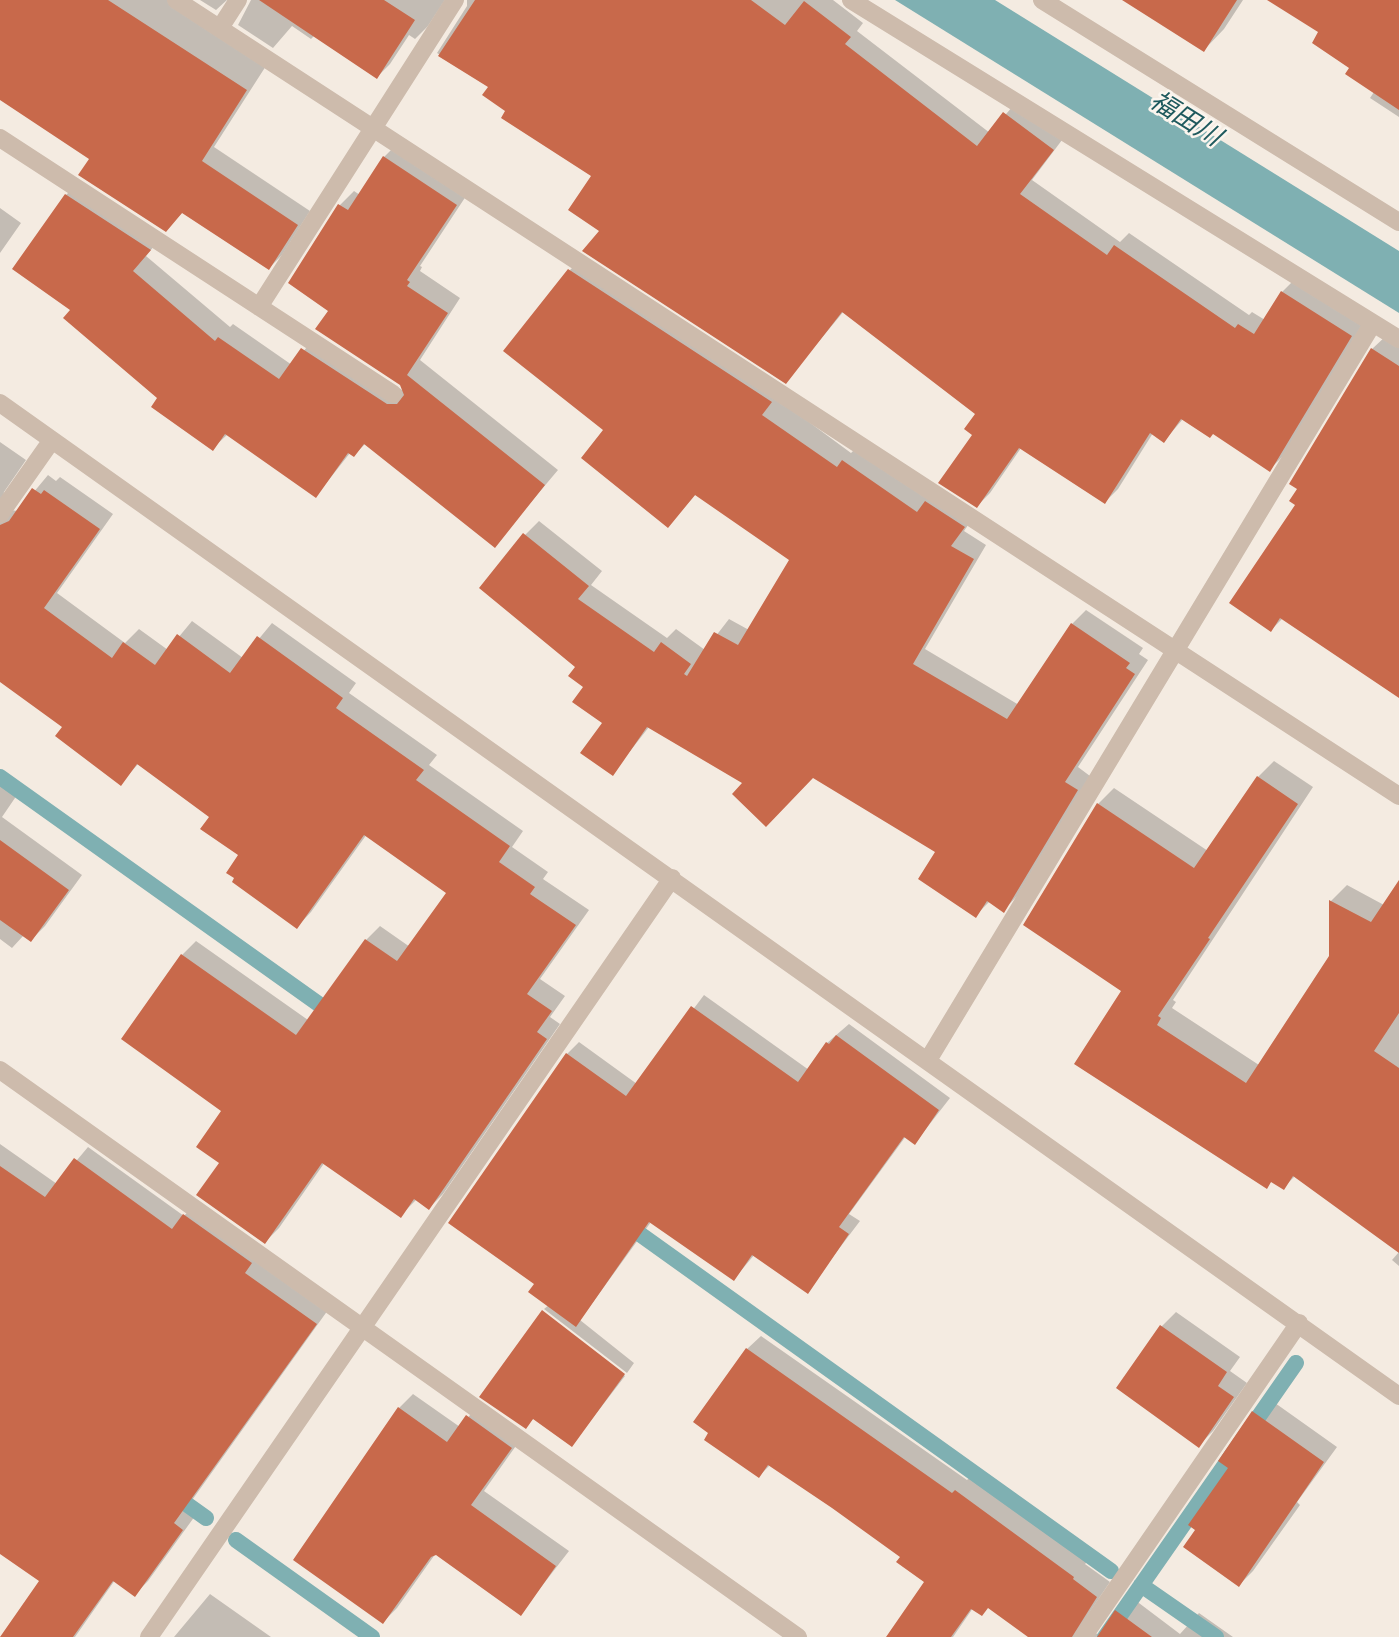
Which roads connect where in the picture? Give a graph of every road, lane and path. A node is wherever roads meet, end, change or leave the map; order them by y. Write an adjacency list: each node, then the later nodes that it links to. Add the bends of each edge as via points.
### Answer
1 (176, 0): 6 (street)
2 (238, 0): 6 (street)
3 (455, 0): 7 (street)
4 (851, 0): 11 (street)
5 (1042, 0): 9 (street)
6 (220, 29): 7 (street)
7 (374, 129): 10 (street); 17 (street)
8 (0, 138): 10 (street)
9 (1399, 222)
10 (259, 307): 13 (street)
11 (1373, 323): 12 (street); 17 (street)
12 (1399, 339)
13 (393, 394)
14 (0, 403): 15 (street)
15 (52, 440): 16 (street); 19 (street)
16 (0, 514)
17 (1176, 649): 18 (street); 20 (street)
18 (1399, 796)
19 (672, 878): 20 (street); 23 (street)
20 (928, 1060): 22 (street)
21 (0, 1070): 23 (street)
22 (1299, 1323): 24 (street); 27 (street)
23 (362, 1328): 25 (street); 26 (street)
24 (1399, 1396)
25 (149, 1637)
26 (798, 1637)
27 (1083, 1637)

